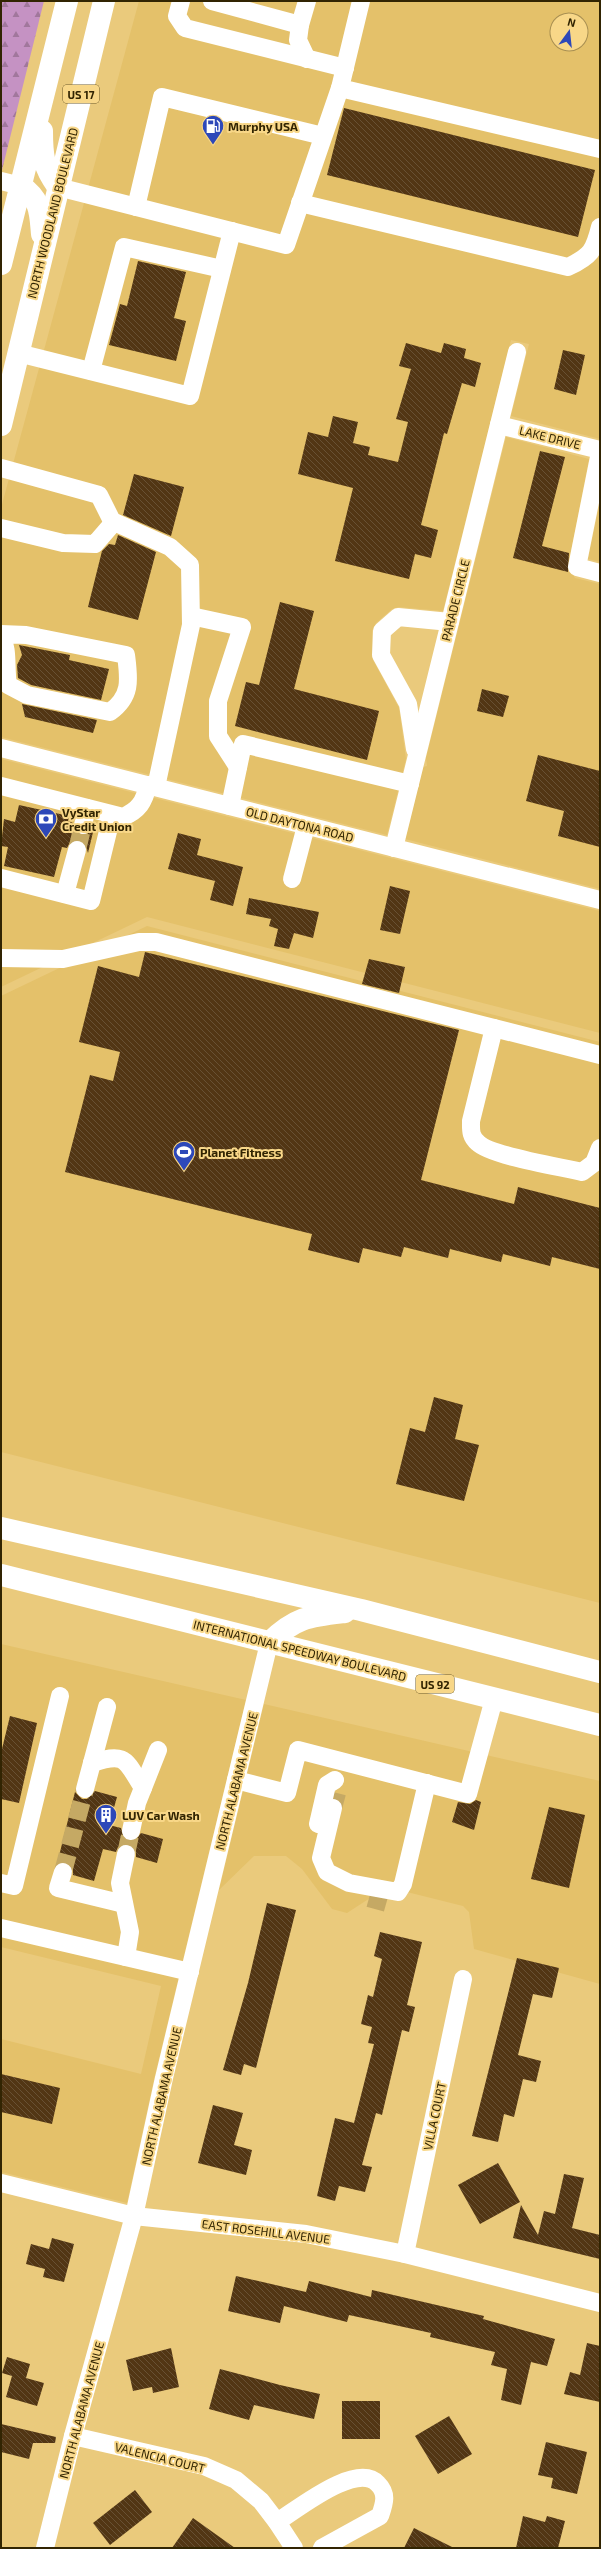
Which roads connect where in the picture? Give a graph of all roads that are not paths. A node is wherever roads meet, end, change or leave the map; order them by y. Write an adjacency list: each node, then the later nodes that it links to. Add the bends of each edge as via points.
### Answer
1 (67, 1): 11 (main road, US 17)
2 (104, 1): 15 (main road, NORTH WOODLAND BOULEVARD / US 17)
3 (181, 1): 8 (street, via 177,16 186,28)
4 (212, 1): 7 (street)
5 (307, 1): 7 (street)
6 (361, 1): 9 (street)
7 (300, 24): 8 (street, via 298,40)
8 (307, 59): 9 (street)
9 (345, 68): 10 (street)
10 (340, 88): 12 (street); 13 (street)
11 (41, 104): 14 (main road, US 17); 15 (main road, via 42,156 46,170)
12 (323, 136): 16 (street); 17 (street, via 162,97)
13 (600, 149)
14 (11, 183): 20 (main road, via 32,194 39,207); 21 (main road, US 17)
15 (58, 187): 17 (street); 20 (main road, NORTH WOODLAND BOULEVARD / US 17)
16 (300, 203): 18 (street, via 568,267 588,258 596,245); 19 (street, via 286,244)
17 (136, 207): 19 (street)
18 (600, 227)
19 (232, 231): 22 (street)
20 (44, 246): 24 (main road, NORTH WOODLAND BOULEVARD / US 17)
21 (1, 264)
22 (222, 269): 25 (street, via 124,247); 25 (street, via 190,396)
23 (517, 352): 27 (street, PARADE CIRCLE)
24 (18, 353): 25 (street); 26 (main road, NORTH WOODLAND BOULEVARD / US 17)
25 (91, 371)
26 (1, 424)
27 (499, 425): 28 (street, LAKE DRIVE); 34 (street, PARADE CIRCLE)
28 (600, 451): 32 (street, LAKE DRIVE, via 577,567)
29 (1, 468): 30 (street, via 99,494)
30 (114, 522): 31 (street, via 95,544 63,543); 33 (street, via 170,547 190,565)
31 (1, 528)
32 (600, 573)
33 (191, 616): 38 (street, via 242,627 218,701 218,736); 41 (street, via 191,625)
34 (450, 622): 37 (street, PARADE CIRCLE); 37 (street, via 398,617 382,631 381,655 408,704)
35 (1, 634): 35 (street, via 7,648 8,685 27,695 110,712 120,704 130,682 126,655 26,634)
36 (1, 748): 41 (street, OLD DAYTONA ROAD)
37 (416, 758): 39 (street, PARADE CIRCLE)
38 (238, 767): 39 (street, via 243,744); 42 (street)
39 (410, 784): 45 (street, PARADE CIRCLE)
40 (1, 786): 43 (street, via 85,817)
41 (152, 786): 42 (street, OLD DAYTONA ROAD); 43 (street, via 144,802 135,812 123,817)
42 (230, 806): 44 (street, OLD DAYTONA ROAD)
43 (112, 815): 49 (street, via 91,900)
44 (306, 826): 45 (street, OLD DAYTONA ROAD); 48 (street)
45 (394, 848): 50 (street, OLD DAYTONA ROAD)
46 (77, 850): 49 (street)
47 (1, 878): 49 (street)
48 (292, 879)
49 (65, 894)
50 (600, 900)
51 (1, 958): 52 (street, via 64,959 139,942 156,942)
52 (494, 1028): 53 (street); 54 (street, via 471,1121 471,1134 479,1144 497,1152 582,1172 594,1163)
53 (600, 1055)
54 (600, 1148)
55 (1, 1528): 57 (main road)
56 (1, 1575): 58 (main road, INTERNATIONAL SPEEDWAY BOULEVARD / US 92)
57 (361, 1610): 58 (main road, via 311,1616 285,1627); 59 (main road)
58 (269, 1643): 61 (main road, INTERNATIONAL SPEEDWAY BOULEVARD / US 92); 67 (street, NORTH ALABAMA AVENUE)
59 (600, 1672)
60 (60, 1696): 75 (street, via 14,1886)
61 (494, 1699): 63 (main road, INTERNATIONAL SPEEDWAY BOULEVARD / US 92); 68 (street, via 468,1794)
62 (107, 1707): 66 (street)
63 (600, 1725)
64 (158, 1750): 70 (street)
65 (340, 1762): 67 (street, via 298,1750 287,1793); 68 (street); 71 (street)
66 (92, 1763): 69 (street); 70 (street, via 113,1756 125,1761)
67 (236, 1780): 80 (street, NORTH ALABAMA AVENUE)
68 (427, 1784): 71 (street, via 403,1884 393,1897 349,1883 327,1872 320,1858)
69 (85, 1788)
70 (143, 1788): 72 (street)
71 (335, 1794): 76 (street, via 327,1785 312,1855 312,1868 318,1878 330,1888)
72 (131, 1831)
73 (126, 1854): 77 (street, via 120,1883)
74 (63, 1872): 77 (street, via 58,1888)
75 (1, 1883)
76 (369, 1898)
77 (124, 1904): 79 (street, via 130,1932)
78 (1, 1928): 79 (street)
79 (126, 1957): 80 (street)
80 (190, 1972): 83 (street, NORTH ALABAMA AVENUE)
81 (463, 1979): 84 (street, VILLA COURT)
82 (1, 2183): 83 (street, EAST ROSEHILL AVENUE)
83 (134, 2216): 84 (street, EAST ROSEHILL AVENUE, via 306,2234); 86 (street, NORTH ALABAMA AVENUE)
84 (405, 2254): 85 (street, EAST ROSEHILL AVENUE)
85 (600, 2303)
86 (73, 2436): 87 (street, VALENCIA COURT, via 204,2466 236,2480 261,2501); 88 (street, NORTH ALABAMA AVENUE)
87 (278, 2522): 89 (street, VALENCIA COURT); 90 (street, via 342,2482 358,2477 371,2478 378,2483 383,2490 385,2502 380,2516)
88 (46, 2548)
89 (294, 2548)
90 (322, 2548)

